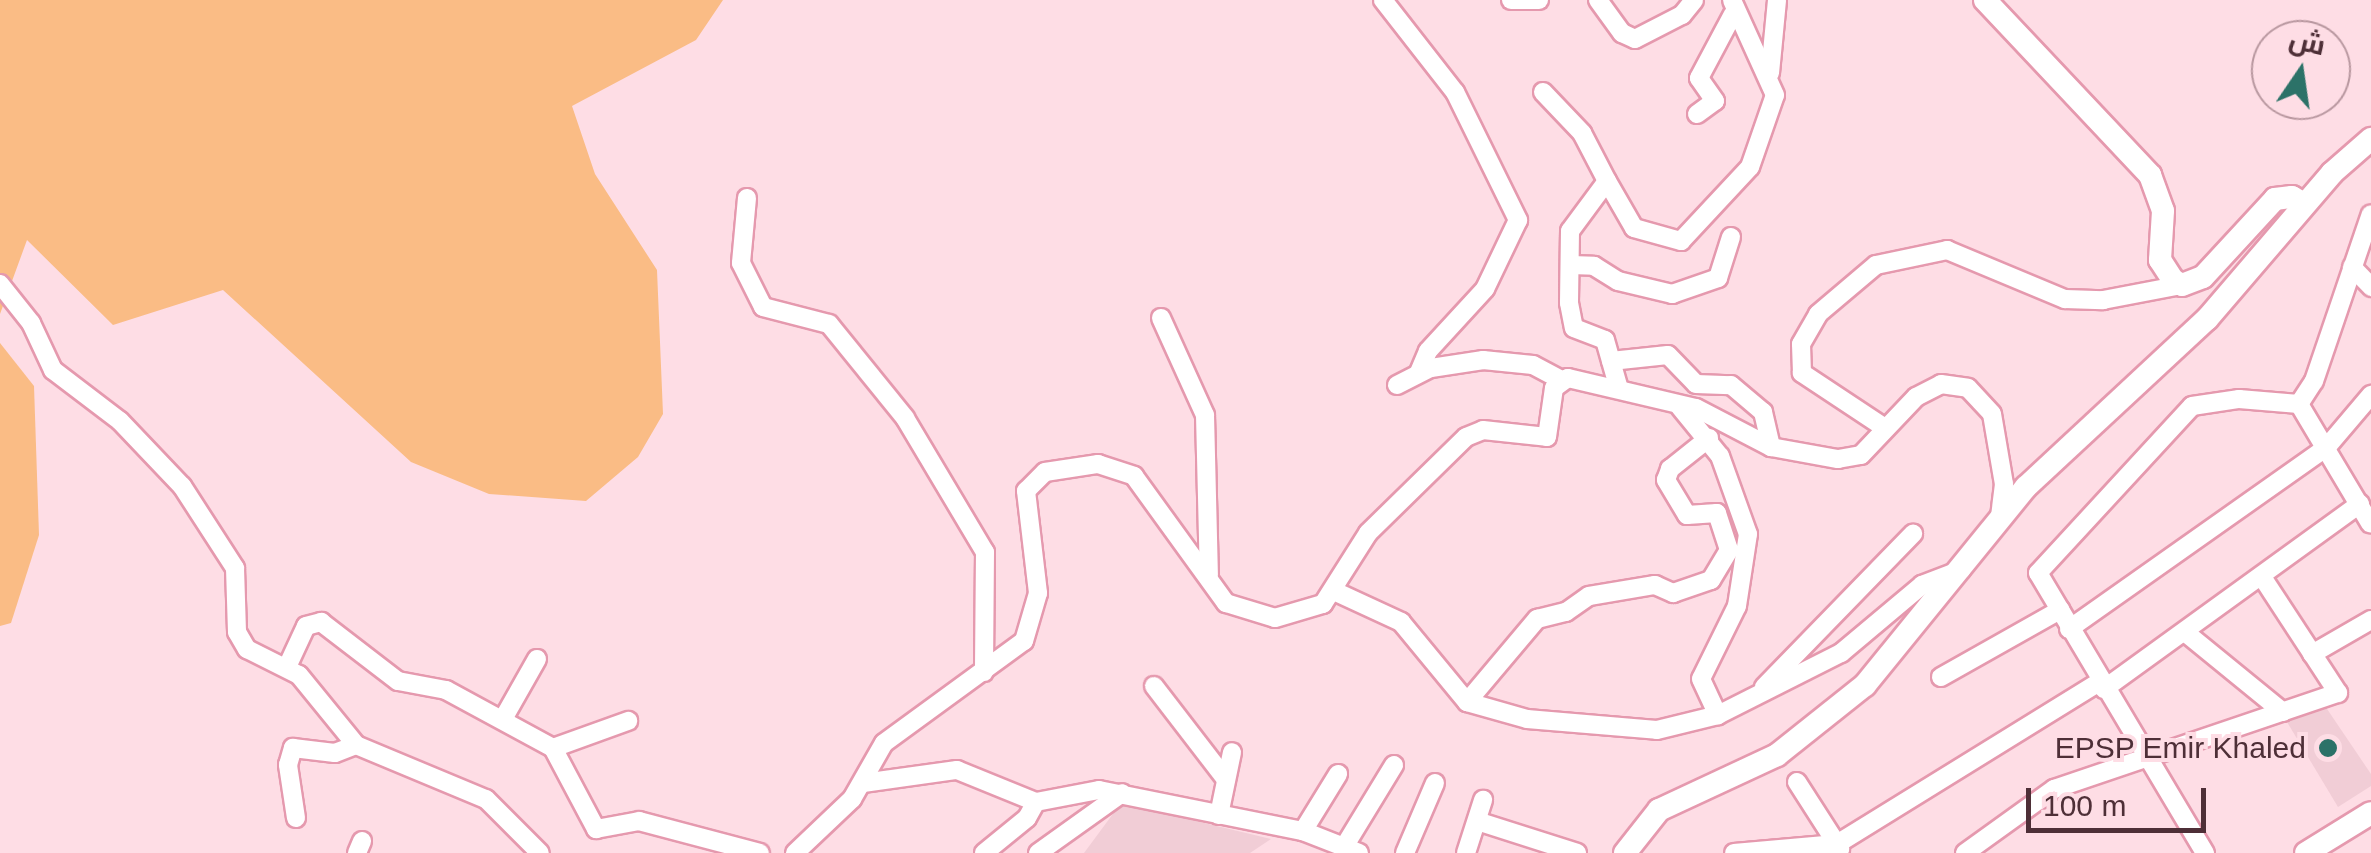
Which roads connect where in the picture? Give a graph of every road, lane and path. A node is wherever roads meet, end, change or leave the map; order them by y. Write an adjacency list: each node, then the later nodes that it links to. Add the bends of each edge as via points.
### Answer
1 (1383, 0): 25 (street, via 1455,92 1518,220 1485,290 1428,351)
2 (1512, 0): 3 (street)
3 (1540, 0)
4 (1598, 0): 5 (street, via 1622,33 1635,38 1682,14)
5 (1694, 0)
6 (1777, 0): 9 (street)
7 (1985, 0): 21 (main road, via 2150,174 2163,211 2160,260)
8 (1732, 7): 9 (street); 11 (street, via 1699,78 1715,101)
9 (1770, 73): 13 (street, via 1774,105 1754,160 1696,219 1688,237 1674,242 1634,228)
10 (1544, 92): 13 (street, via 1582,133)
11 (1696, 114)
12 (2371, 140): 15 (main road)
13 (1607, 181): 18 (street, via 1570,230)
14 (746, 198): 50 (street, via 741,263 763,306 829,324 906,418 976,535 988,568)
15 (2304, 204): 21 (main road, via 2292,196 2276,200 2204,278); 37 (main road, via 2207,319)
16 (2371, 214): 19 (street)
17 (1731, 237): 18 (street, via 1715,280 1672,294 1626,284 1594,266)
18 (1571, 265): 24 (street, via 1572,324 1602,335)
19 (2352, 268): 22 (street); 31 (street)
20 (0, 284): 49 (street, via 31,323 54,370 120,421 182,486 235,568 242,644)
21 (2182, 285): 32 (street, via 2103,300 2066,299 1947,250 1876,265 1818,314 1800,344 1802,373)
22 (2371, 287)
23 (1161, 318): 40 (street, via 1205,415 1213,512)
24 (1611, 361): 28 (street); 34 (street, via 1668,355 1700,386 1739,389 1769,421)
25 (1419, 372): 26 (street, via 1483,360 1532,365); 27 (street)
26 (1561, 380): 28 (street); 42 (street, via 1554,388 1548,436 1484,430 1466,437 1368,534)
27 (1397, 385)
28 (1619, 389): 30 (street)
29 (2371, 395): 35 (street)
30 (1676, 404): 33 (street); 34 (street, via 1711,414)
31 (2300, 404): 35 (street); 43 (street, via 2239,399 2192,406 2038,573)
32 (1885, 428): 34 (street, via 1861,455 1838,459); 37 (street, via 1916,396 1940,384 1968,388 1984,401 2004,484)
33 (1709, 438): 55 (street, via 1670,469 1666,480 1687,515 1712,510 1718,516 1728,556 1711,580 1673,593 1655,585 1589,596 1566,612 1538,619); 57 (street, via 1732,477 1749,542 1738,606 1701,679)
34 (1772, 447)
35 (2326, 448): 36 (street); 45 (street)
36 (2368, 518): 41 (street)
37 (1999, 519): 39 (main road)
38 (1913, 534): 54 (street)
39 (1962, 570): 54 (street, via 1922,584 1849,648); 90 (main road, via 1904,644 1824,723 1777,756 1677,798)
40 (1209, 576): 42 (street, via 1226,603 1275,618 1312,609); 50 (street, via 1134,476 1098,464 1045,472 1026,491 1024,504 1036,567 1034,614 1024,641)
41 (2262, 578): 46 (street); 47 (street)
42 (1334, 592): 55 (street, via 1401,622)
43 (2060, 610): 45 (street); 51 (street)
44 (2371, 620): 47 (street)
45 (2069, 628): 53 (street)
46 (2186, 632): 53 (street); 56 (street)
47 (2312, 654): 56 (street, via 2338,693)
48 (537, 658): 58 (street)
49 (287, 667): 58 (street, via 306,626 321,622 398,682 446,690); 60 (street)
50 (984, 672): 68 (street, via 884,743)
51 (1940, 677)
52 (1154, 686): 66 (street)
53 (2102, 686): 63 (street); 79 (street)
54 (1754, 698): 57 (street)
55 (1466, 702): 57 (street, via 1609,730 1658,730)
56 (2283, 712): 63 (street)
57 (1718, 715)
58 (503, 720): 61 (street)
59 (628, 720): 61 (street)
60 (356, 745): 75 (street, via 335,753 294,748 288,765); 78 (street, via 465,787)
61 (553, 748): 83 (street, via 596,829 639,821)
62 (1232, 752): 66 (street)
63 (2149, 760): 92 (street, via 2054,789); 93 (street)
64 (1394, 765): 80 (street)
65 (1338, 774): 77 (street)
66 (1224, 777): 74 (street)
67 (1796, 782): 79 (street)
68 (863, 783): 72 (street, via 957,770); 84 (street)
69 (1434, 783): 87 (street)
70 (1122, 793): 72 (street, via 1099,790); 74 (street); 86 (street)
71 (1483, 800): 76 (street)
72 (1036, 802): 85 (street, via 1027,818)
73 (2371, 813): 94 (main road)
74 (1220, 815): 77 (street)
75 (296, 818)
76 (1477, 822): 88 (street); 89 (street)
77 (1303, 831): 80 (street)
78 (522, 832): 81 (street); 82 (street)
79 (1840, 848): 91 (street)
80 (1351, 850)
81 (524, 853)
82 (540, 853)
83 (760, 853)
84 (794, 853)
85 (984, 853)
86 (1038, 853)
87 (1405, 853)
88 (1466, 853)
89 (1577, 853)
90 (1625, 853)
91 (1734, 853)
92 (1965, 853)
93 (2206, 853)
94 (2306, 853)

